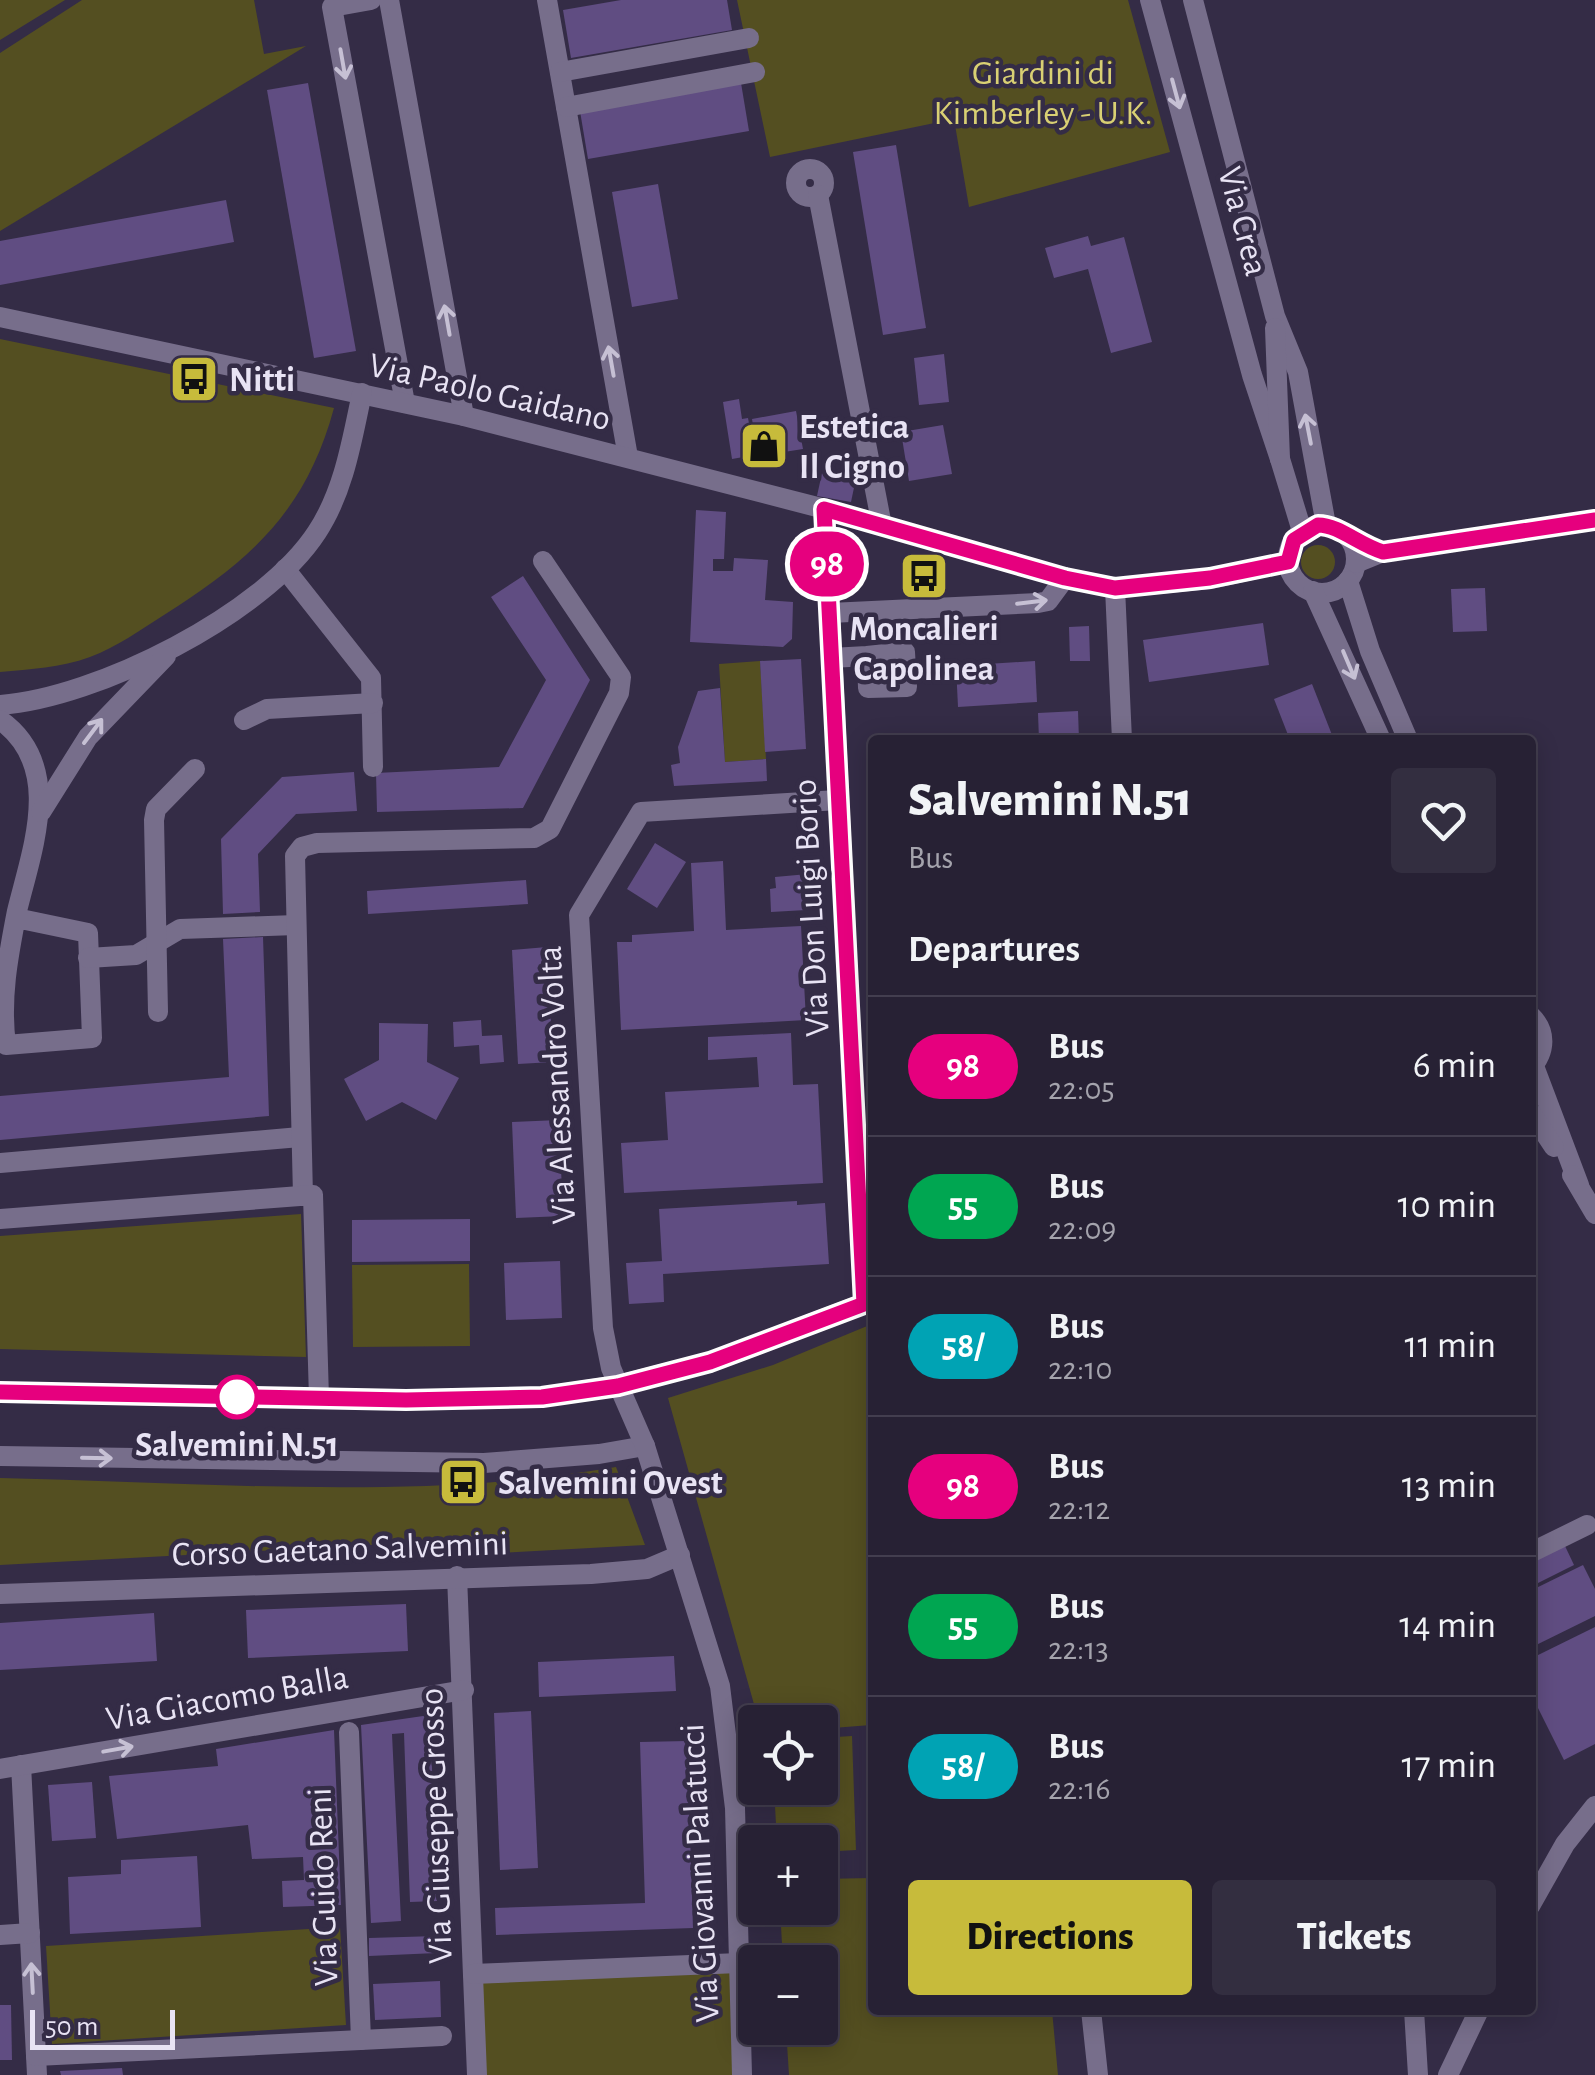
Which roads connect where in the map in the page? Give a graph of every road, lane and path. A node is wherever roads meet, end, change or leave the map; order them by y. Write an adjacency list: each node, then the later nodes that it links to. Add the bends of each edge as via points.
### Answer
1 (371, 0): 14 (street, one-way to 14, via 332,7)
2 (389, 0): 15 (street, one-way to 2)
3 (547, 0): 7 (street, Via Paolo Gaidano)
4 (1150, 0): 17 (street, Via Crea, one-way to 17)
5 (1192, 0): 11 (street, Via Crea)
6 (749, 38): 7 (street)
7 (560, 72): 9 (street, Via Paolo Gaidano)
8 (755, 72): 9 (street)
9 (566, 107): 16 (street, Via Paolo Gaidano, one-way to 9)
10 (818, 195): 21 (street)
11 (1275, 316): 17 (street, Via Crea); 20 (street, Via Crea, one-way to 11, via 1298,372)
12 (0, 317): 13 (street, Via Paolo Gaidano)
13 (362, 393): 14 (street, Via Paolo Gaidano); 25 (street, via 334,502)
14 (405, 403): 15 (street, Via Paolo Gaidano)
15 (464, 416): 16 (street, Via Paolo Gaidano)
16 (628, 457): 18 (street)
17 (1280, 459): 22 (street, Via Crea)
18 (824, 509): 21 (street); 29 (street, Via Don Luigi Borio)
19 (1595, 520): 26 (street, via 1383,552)
20 (1326, 525): 22 (street); 26 (street)
21 (882, 526): 27 (street)
22 (1302, 532): 24 (street)
23 (543, 561): 44 (street, via 621,677 550,828 534,838 302,846 295,856)
24 (1288, 562): 26 (street, via 1296,580); 28 (street, via 1196,581)
25 (286, 569): 30 (street); 33 (street, via 371,678)
26 (1340, 574): 37 (street, one-way to 37); 38 (street)
27 (1065, 578): 28 (street); 29 (street, one-way to 27, via 1048,601)
28 (1115, 588): 36 (street)
29 (830, 614): 32 (street, Via Don Luigi Borio)
30 (178, 645): 34 (street, via 97,681); 42 (street, one-way to 30, via 105,715)
31 (867, 656): 32 (street)
32 (831, 658): 41 (street, Via Don Luigi Borio)
33 (373, 704): 35 (street, via 267,709); 39 (street)
34 (2, 707): 42 (street, via 35,768)
35 (244, 720)
36 (1122, 735)
37 (1380, 735)
38 (1406, 735)
39 (373, 767)
40 (195, 769): 45 (street, via 156,809)
41 (838, 800): 50 (street, Via Don Luigi Borio); 62 (street, Via Alessandro Volta, via 642,812 579,914 604,1328)
42 (41, 814): 43 (street)
43 (16, 918): 46 (street, via 88,933); 51 (street, via 2,1005)
44 (296, 925): 45 (street, via 180,928); 55 (street)
45 (157, 942): 46 (street, via 136,955); 47 (street)
46 (88, 958): 51 (street, via 92,1038)
47 (158, 1012)
48 (1536, 1023): 52 (street, via 1543,1043)
49 (868, 1046): 50 (street)
50 (850, 1047): 61 (street, Via Don Luigi Borio)
51 (3, 1049)
52 (1536, 1058)
53 (1536, 1077): 57 (street)
54 (1536, 1120): 57 (street)
55 (300, 1137): 56 (street); 58 (street)
56 (0, 1163)
57 (1579, 1186): 59 (street)
58 (303, 1196): 60 (street); 64 (street, via 313,1195)
59 (1595, 1214)
60 (0, 1219)
61 (868, 1302): 62 (street, via 741,1352)
62 (618, 1386): 64 (street, via 489,1400); 65 (street, Via Giovanni Palatucci)
63 (0, 1392): 64 (street)
64 (319, 1398)
65 (645, 1446): 66 (street, one-way to 65, via 484,1464); 69 (street, Via Giovanni Palatucci)
66 (0, 1456)
67 (1588, 1525): 68 (street)
68 (1536, 1550)
69 (680, 1555): 70 (street, Corso Gaetano Salvemini, via 646,1568 591,1574); 80 (street, Via Giovanni Palatucci, via 720,1686 735,1808)
70 (457, 1576): 71 (street, Corso Gaetano Salvemini); 72 (street, Via Giuseppe Grosso)
71 (0, 1594)
72 (464, 1690): 74 (street, Via Giacomo Balla, one-way to 72); 82 (street, Via Giuseppe Grosso)
73 (348, 1732): 87 (street, Via Guido Reni)
74 (22, 1765): 75 (street, Via Giacomo Balla); 78 (street)
75 (0, 1769)
76 (1595, 1806): 77 (street)
77 (1536, 1895)
78 (30, 1933): 79 (street); 89 (street, one-way to 78)
79 (0, 1935)
80 (739, 1945)
81 (738, 1963): 82 (street)
82 (473, 1974): 90 (street, Via Giuseppe Grosso)
83 (1092, 2015): 92 (street)
84 (1414, 2015): 93 (street)
85 (1478, 2015): 94 (street)
86 (442, 2036): 87 (street)
87 (361, 2040): 89 (street)
88 (741, 2045): 91 (street, Via Giovanni Palatucci)
89 (36, 2066)
90 (477, 2075)
91 (742, 2075)
92 (1098, 2075)
93 (1418, 2075)
94 (1448, 2075)

